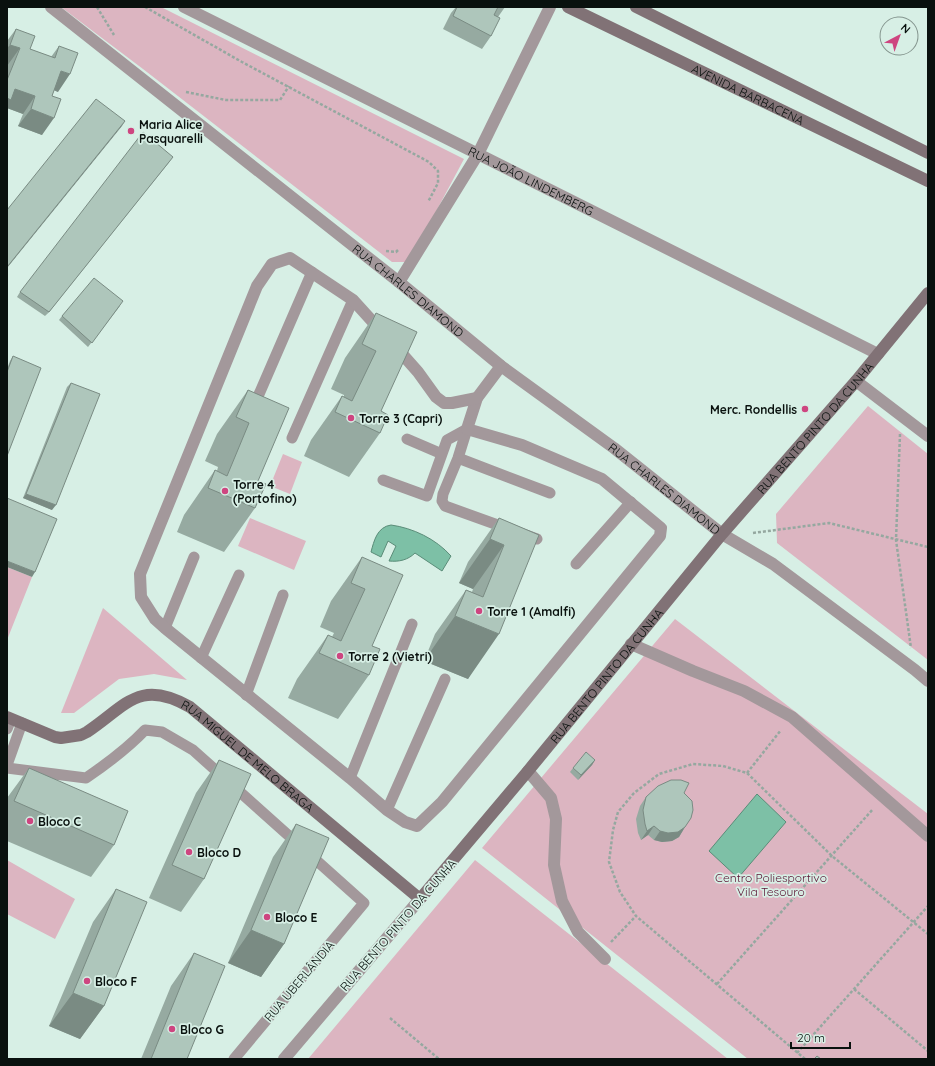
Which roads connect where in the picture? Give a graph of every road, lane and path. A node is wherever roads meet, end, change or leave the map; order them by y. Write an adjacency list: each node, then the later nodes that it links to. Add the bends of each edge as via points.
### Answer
1 (51, 7): 16 (street, RUA CHARLES DIAMOND)
2 (97, 7): 8 (path)
3 (146, 7): 9 (path, via 242,62)
4 (184, 7): 12 (street, RUA JOÃO LINDEMBERG)
5 (550, 7): 12 (street)
6 (568, 7): 13 (street, AVENIDA BARBACENA)
7 (636, 7): 11 (street)
8 (115, 37)
9 (290, 86): 10 (path, via 280,100 226,100); 14 (path, via 429,162 438,171 438,183)
10 (187, 93)
11 (928, 153)
12 (478, 154): 16 (street); 19 (street, RUA JOÃO LINDEMBERG)
13 (928, 181)
14 (425, 208)
15 (312, 272): 18 (street); 24 (lane); 43 (street, via 290,258 272,264 257,286 140,574 141,597 155,619)
16 (399, 282): 20 (street, RUA CHARLES DIAMOND)
17 (928, 293): 19 (street, RUA BENTO PINTO DA CUNHA)
18 (353, 300): 22 (street, via 418,372 436,397 444,402); 27 (lane)
19 (878, 354): 21 (street, RUA BENTO PINTO DA CUNHA)
20 (501, 366): 22 (street); 34 (street, RUA CHARLES DIAMOND, via 614,448)
21 (856, 381): 23 (street); 34 (street, RUA BENTO PINTO DA CUNHA)
22 (477, 398): 25 (street)
23 (900, 414): 26 (street); 36 (path)
24 (249, 416)
25 (467, 429): 29 (lane, via 447,440); 30 (lane); 33 (street, via 522,445 602,479)
26 (928, 436)
27 (292, 438)
28 (407, 439): 29 (lane)
29 (442, 454): 31 (lane, via 427,496)
30 (458, 458): 32 (lane); 35 (lane, via 442,500 445,506)
31 (383, 480)
32 (550, 493)
33 (631, 502): 39 (lane); 58 (street, via 661,528 657,540 442,802 417,826 405,822)
34 (722, 534): 36 (path, via 761,533 829,523); 44 (street, RUA BENTO PINTO DA CUNHA); 46 (street, RUA CHARLES DIAMOND, via 773,564)
35 (537, 540)
36 (896, 540): 37 (path); 46 (path)
37 (928, 547)
38 (194, 557): 43 (lane)
39 (576, 564)
40 (239, 575): 45 (lane)
41 (284, 595): 49 (lane)
42 (412, 624): 56 (lane)
43 (165, 628): 45 (street)
44 (631, 644): 50 (street, via 744,692); 54 (street, RUA BENTO PINTO DA CUNHA)
45 (201, 658): 49 (street)
46 (915, 670): 48 (street, RUA CHARLES DIAMOND)
47 (445, 679): 58 (lane)
48 (928, 681)
49 (246, 695): 56 (street)
50 (792, 717): 55 (path); 57 (street)
51 (12, 722): 52 (lane); 61 (street, RUA MIGUEL DE MELO BRAGA, via 55,737 67,738 84,734 122,705 137,697 155,695 175,700 190,707)
52 (7, 765)
53 (7, 768): 72 (lane, RUA UBERLÂNDIA, via 86,778 110,762 145,730 162,732 193,750 364,903)
54 (528, 771): 61 (street, RUA BENTO PINTO DA CUNHA); 66 (street, via 551,798 556,819 554,865 562,901 578,932)
55 (747, 773): 60 (path); 63 (path, via 723,766 693,764 659,774 634,793 618,812 609,862 620,892)
56 (350, 778): 58 (street)
57 (884, 797): 59 (street); 60 (path)
58 (387, 810)
59 (928, 836)
60 (832, 856): 64 (path); 67 (path)
61 (420, 899): 73 (street, RUA BENTO PINTO DA CUNHA)
62 (928, 906): 64 (path)
63 (636, 916): 66 (path); 67 (path)
64 (914, 922): 65 (path); 68 (path)
65 (928, 934)
66 (603, 957)
67 (716, 984): 71 (path)
68 (854, 989): 70 (path); 71 (path)
69 (390, 1018): 74 (path)
70 (928, 1051)
71 (797, 1053): 75 (path)
72 (234, 1059)
73 (284, 1059)
74 (439, 1059)
75 (805, 1059)

